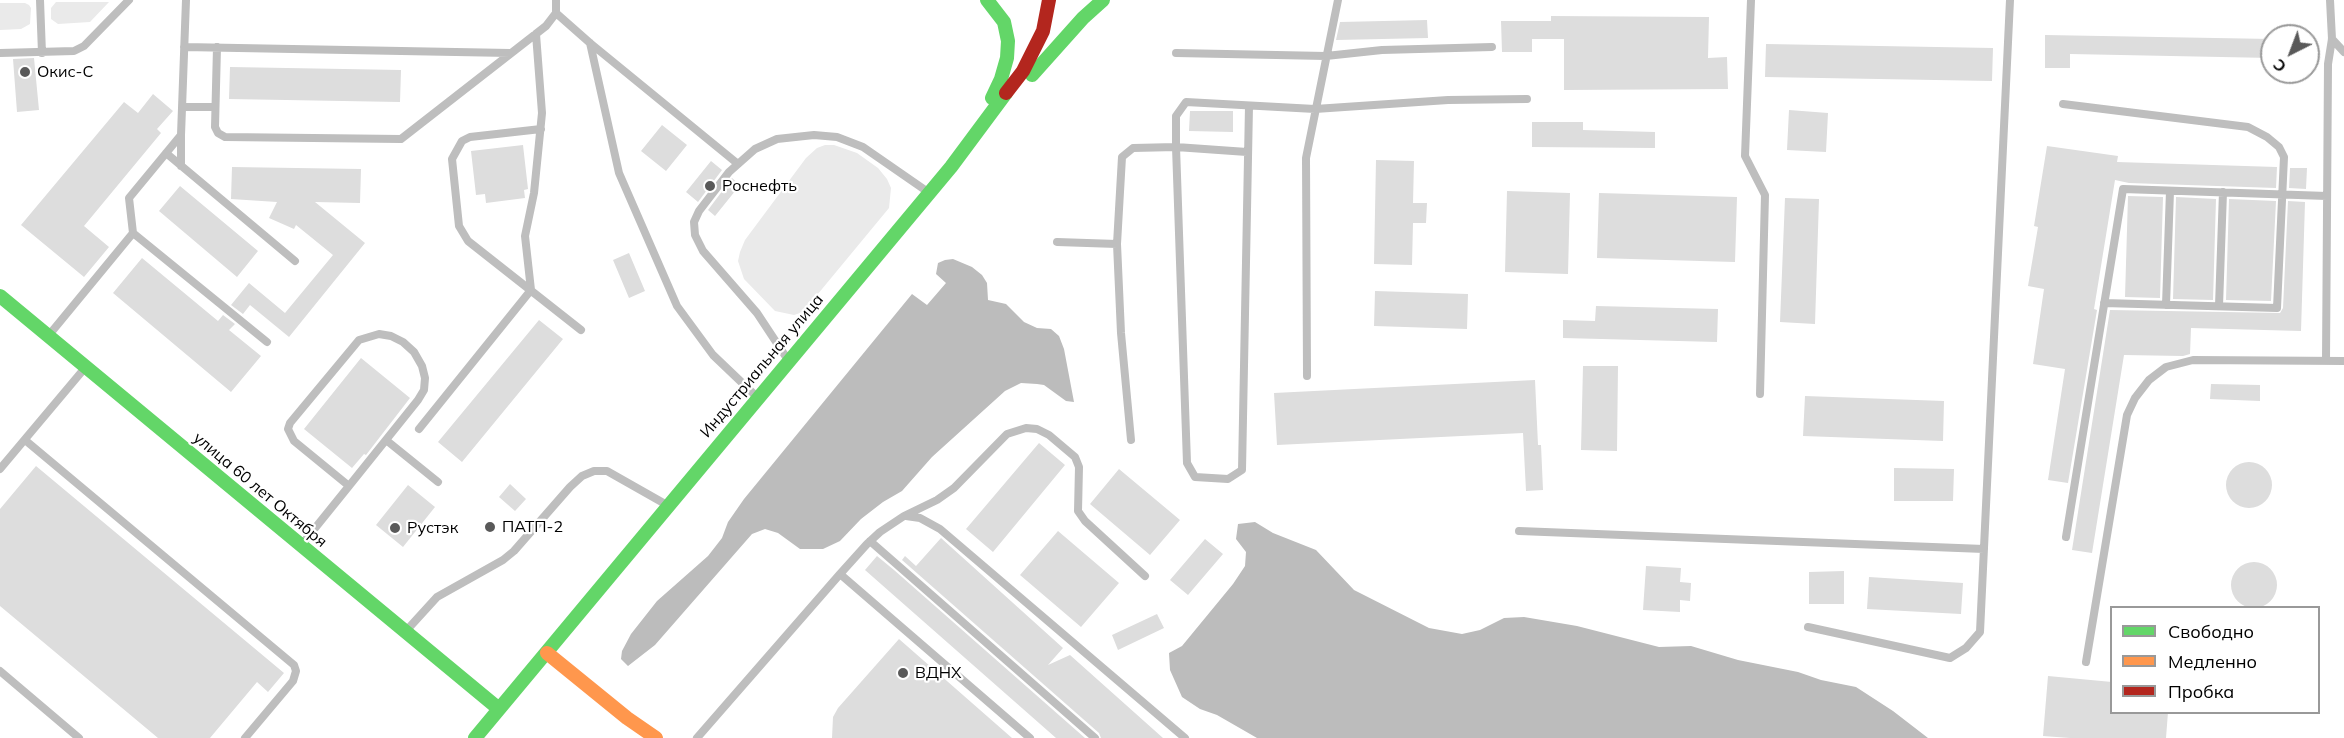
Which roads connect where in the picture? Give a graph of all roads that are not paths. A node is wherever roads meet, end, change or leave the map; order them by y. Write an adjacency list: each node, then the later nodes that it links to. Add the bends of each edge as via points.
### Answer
1 (40, 0): 22 (lane)
2 (186, 0): 17 (lane)
3 (556, 0): 12 (lane)
4 (987, 0): 39 (main road, via 1004,22 1007,58 993,97)
5 (1049, 0): 39 (main road, Индустриальная улица, via 1043,31 1023,71)
6 (1103, 0): 39 (main road)
7 (1338, 0): 25 (lane)
8 (1751, 0): 62 (lane, via 1745,156 1765,195)
9 (2010, 0): 77 (lane)
10 (2330, 0): 14 (lane)
11 (126, 2): 22 (lane, via 84,46 74,51)
12 (556, 13): 13 (lane); 16 (lane)
13 (536, 34): 23 (lane); 32 (lane)
14 (2332, 39): 15 (lane); 20 (lane); 44 (lane, via 2328,64)
15 (2344, 39)
16 (590, 43): 37 (lane); 63 (lane, via 626,195 677,306 718,361)
17 (184, 47): 18 (lane); 29 (lane)
18 (217, 47): 23 (lane); 30 (lane)
19 (1492, 47): 25 (lane)
20 (2344, 52)
21 (0, 53): 22 (lane)
22 (42, 53)
23 (511, 53): 30 (lane, via 401,139 225,137 215,127)
24 (1176, 53): 25 (lane)
25 (1326, 56): 31 (lane)
26 (1527, 99): 31 (lane)
27 (2063, 104): 43 (lane, via 2247,127 2279,147 2283,157)
28 (1249, 106): 31 (lane); 34 (lane, via 1186,102 1176,116); 35 (lane)
29 (182, 107): 30 (lane); 33 (lane)
30 (215, 107)
31 (1315, 109): 61 (lane, via 1306,158)
32 (541, 129): 49 (lane, via 525,236); 49 (lane, via 470,137 462,141 452,159 462,234)
33 (181, 135): 36 (lane); 38 (lane)
34 (1176, 147): 35 (lane); 35 (lane, via 1187,463 1195,477 1228,479 1242,470); 47 (lane, via 1133,148 1122,157)
35 (1247, 152)
36 (166, 153): 38 (lane); 45 (lane, via 129,198)
37 (738, 164): 41 (lane, via 754,149 777,139 837,137 863,147); 57 (lane, via 699,211 694,222 695,235 703,251 757,313)
38 (181, 166): 48 (lane)
39 (951, 167): 41 (main road, Индустриальная улица)
40 (2170, 190): 42 (lane); 51 (lane, via 2123,189); 52 (lane)
41 (929, 192): 57 (main road, Индустриальная улица)
42 (2223, 192): 43 (lane); 53 (lane)
43 (2282, 194): 44 (lane); 53 (lane, via 2277,308)
44 (2327, 196): 58 (lane)
45 (133, 233): 55 (lane); 56 (lane)
46 (1057, 242): 47 (lane)
47 (1117, 244): 67 (lane)
48 (295, 261)
49 (531, 290): 54 (lane); 64 (lane)
50 (0, 296): 55 (main road, улица 60 лет Октября)
51 (2104, 303): 52 (lane); 74 (lane)
52 (2166, 304): 53 (lane)
53 (2219, 306)
54 (581, 330)
55 (49, 335): 60 (main road, улица 60 лет Октября)
56 (267, 342)
57 (788, 360): 63 (main road, Индустриальная улица)
58 (2326, 361): 59 (lane); 83 (lane, via 2193,360 2166,367 2149,380 2127,415)
59 (2344, 361)
60 (86, 366): 65 (lane); 76 (main road, улица 60 лет Октября)
61 (1307, 376)
62 (1760, 394)
63 (758, 397): 71 (main road, Индустриальная улица)
64 (419, 429)
65 (25, 440): 68 (lane); 87 (lane, via 294,665 293,681)
66 (386, 440): 69 (lane); 70 (lane); 70 (lane, via 418,400 425,378 414,352 392,336 379,334 351,347 288,429 294,441)
67 (1131, 440)
68 (0, 470)
69 (438, 482)
70 (349, 486): 76 (lane)
71 (667, 505): 81 (lane, via 607,471 582,476 514,551 437,597); 82 (main road, Индустриальная улица)
72 (904, 516): 75 (lane); 79 (lane, via 954,488 1007,434 1018,429 1037,429 1076,457 1078,510 1085,521); 93 (lane, via 920,518 940,529)
73 (1519, 531): 77 (lane)
74 (2066, 537)
75 (870, 541): 78 (lane); 92 (lane)
76 (301, 545): 81 (main road, улица 60 лет Октября)
77 (1984, 549): 80 (lane, via 1980,632 1950,658)
78 (840, 574): 90 (lane); 91 (lane)
79 (1145, 576)
80 (1808, 627)
81 (405, 631): 85 (main road, улица 60 лет Октября)
82 (547, 653): 85 (main road, Индустриальная улица); 89 (main road)
83 (2086, 662)
84 (0, 670): 86 (lane)
85 (499, 709): 88 (main road, Индустриальная улица)
86 (79, 738)
87 (245, 738)
88 (475, 738)
89 (656, 738)
90 (697, 738)
91 (1030, 738)
92 (1095, 738)
93 (1185, 738)

